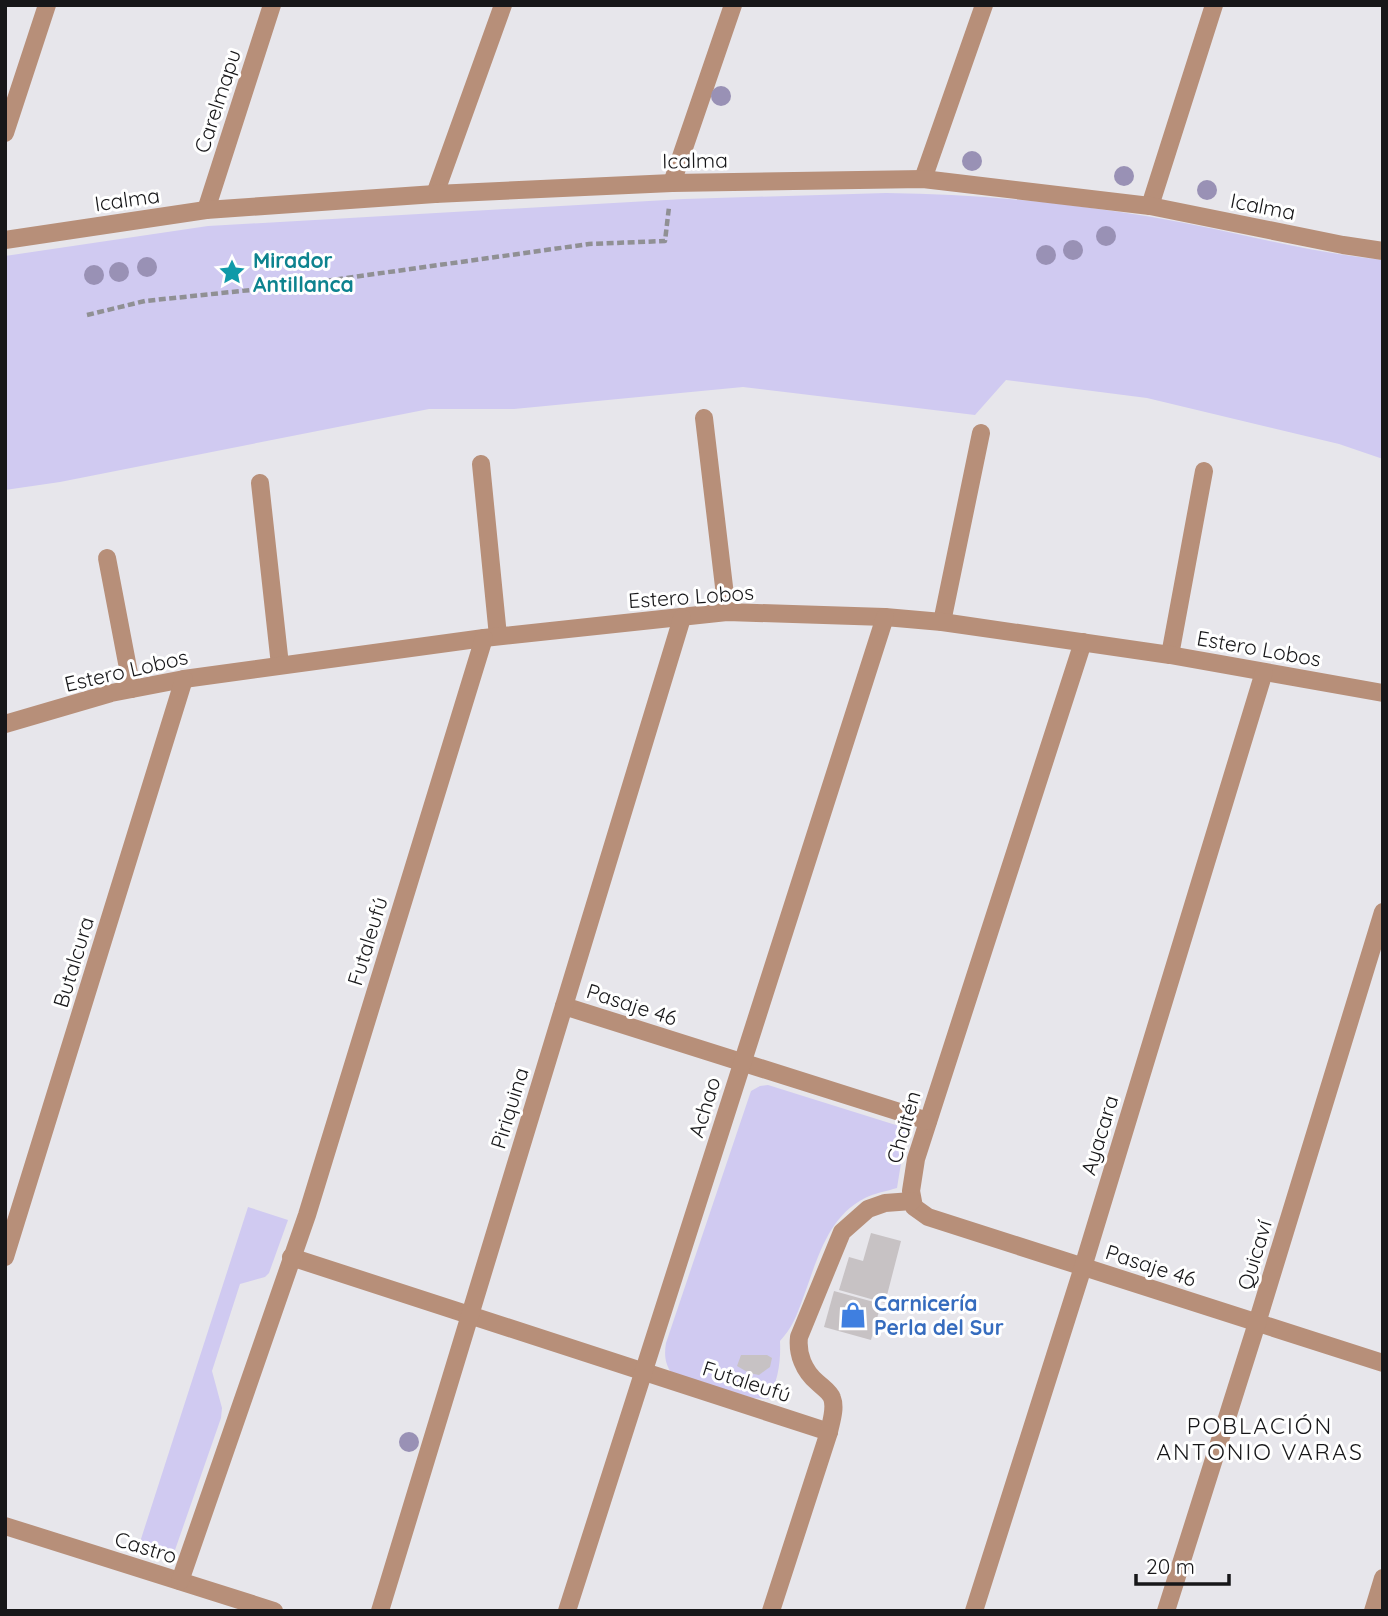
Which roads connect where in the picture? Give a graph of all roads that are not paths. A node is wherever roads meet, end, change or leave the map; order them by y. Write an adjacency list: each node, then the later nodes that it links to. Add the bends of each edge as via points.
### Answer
1 (47, 5): 7 (street)
2 (272, 5): 12 (street, Carelmapu)
3 (503, 5): 10 (street)
4 (733, 5): 9 (street)
5 (984, 5): 8 (street)
6 (1214, 5): 11 (street)
7 (5, 133)
8 (923, 179): 9 (street, Icalma); 11 (street, Icalma)
9 (672, 183): 10 (street, Icalma)
10 (435, 194): 12 (street, Icalma)
11 (1150, 206): 14 (street, Icalma)
12 (206, 211): 13 (street, Icalma)
13 (5, 240)
14 (1383, 251)
15 (704, 418): 21 (street)
16 (981, 433): 24 (street)
17 (481, 464): 25 (street, Futaleufú)
18 (1204, 471): 27 (street)
19 (260, 482): 28 (street)
20 (107, 558): 31 (street)
21 (727, 612): 22 (street, Estero Lobos); 23 (street, Estero Lobos)
22 (885, 617): 24 (street, Estero Lobos); 36 (street, Achao)
23 (682, 618): 25 (street, Estero Lobos); 35 (street, Piriquina)
24 (943, 622): 26 (street, Estero Lobos)
25 (491, 637): 28 (street, Estero Lobos); 40 (street, Futaleufú)
26 (1083, 642): 27 (street, Estero Lobos); 37 (street, Chaitén)
27 (1170, 656): 29 (street, Estero Lobos)
28 (280, 665): 30 (street, Estero Lobos)
29 (1264, 672): 32 (street, Estero Lobos); 41 (street, Ayacara)
30 (184, 679): 31 (street, Estero Lobos); 39 (street, Butalcura)
31 (132, 689): 33 (street, Estero Lobos)
32 (1383, 693)
33 (5, 724)
34 (1383, 912): 43 (street, Quicaví)
35 (564, 1006): 36 (street, Pasaje 46); 42 (street, Piriquina)
36 (742, 1063): 37 (street, Pasaje 46); 45 (street, Achao)
37 (928, 1121): 38 (street, Chaitén, via 916,1159)
38 (912, 1201): 41 (street, Pasaje 46, via 928,1217); 46 (street, via 868,1209 842,1232 799,1337 802,1363 832,1398)
39 (5, 1257)
40 (291, 1257): 42 (street, Futaleufú); 49 (street, Futaleufú)
41 (1083, 1267): 43 (street, Pasaje 46); 54 (street, Ayacara)
42 (469, 1315): 45 (street, Futaleufú); 51 (street, Piriquina)
43 (1257, 1323): 44 (street, Pasaje 46); 55 (street, Quicaví)
44 (1383, 1363)
45 (645, 1372): 46 (street, Futaleufú); 52 (street, Achao)
46 (829, 1432): 53 (street)
47 (5, 1527): 49 (street, Castro)
48 (1383, 1578): 56 (street)
49 (180, 1581): 50 (street, Castro)
50 (274, 1611)
51 (380, 1611)
52 (567, 1611)
53 (771, 1611)
54 (974, 1611)
55 (1166, 1611)
56 (1373, 1611)

